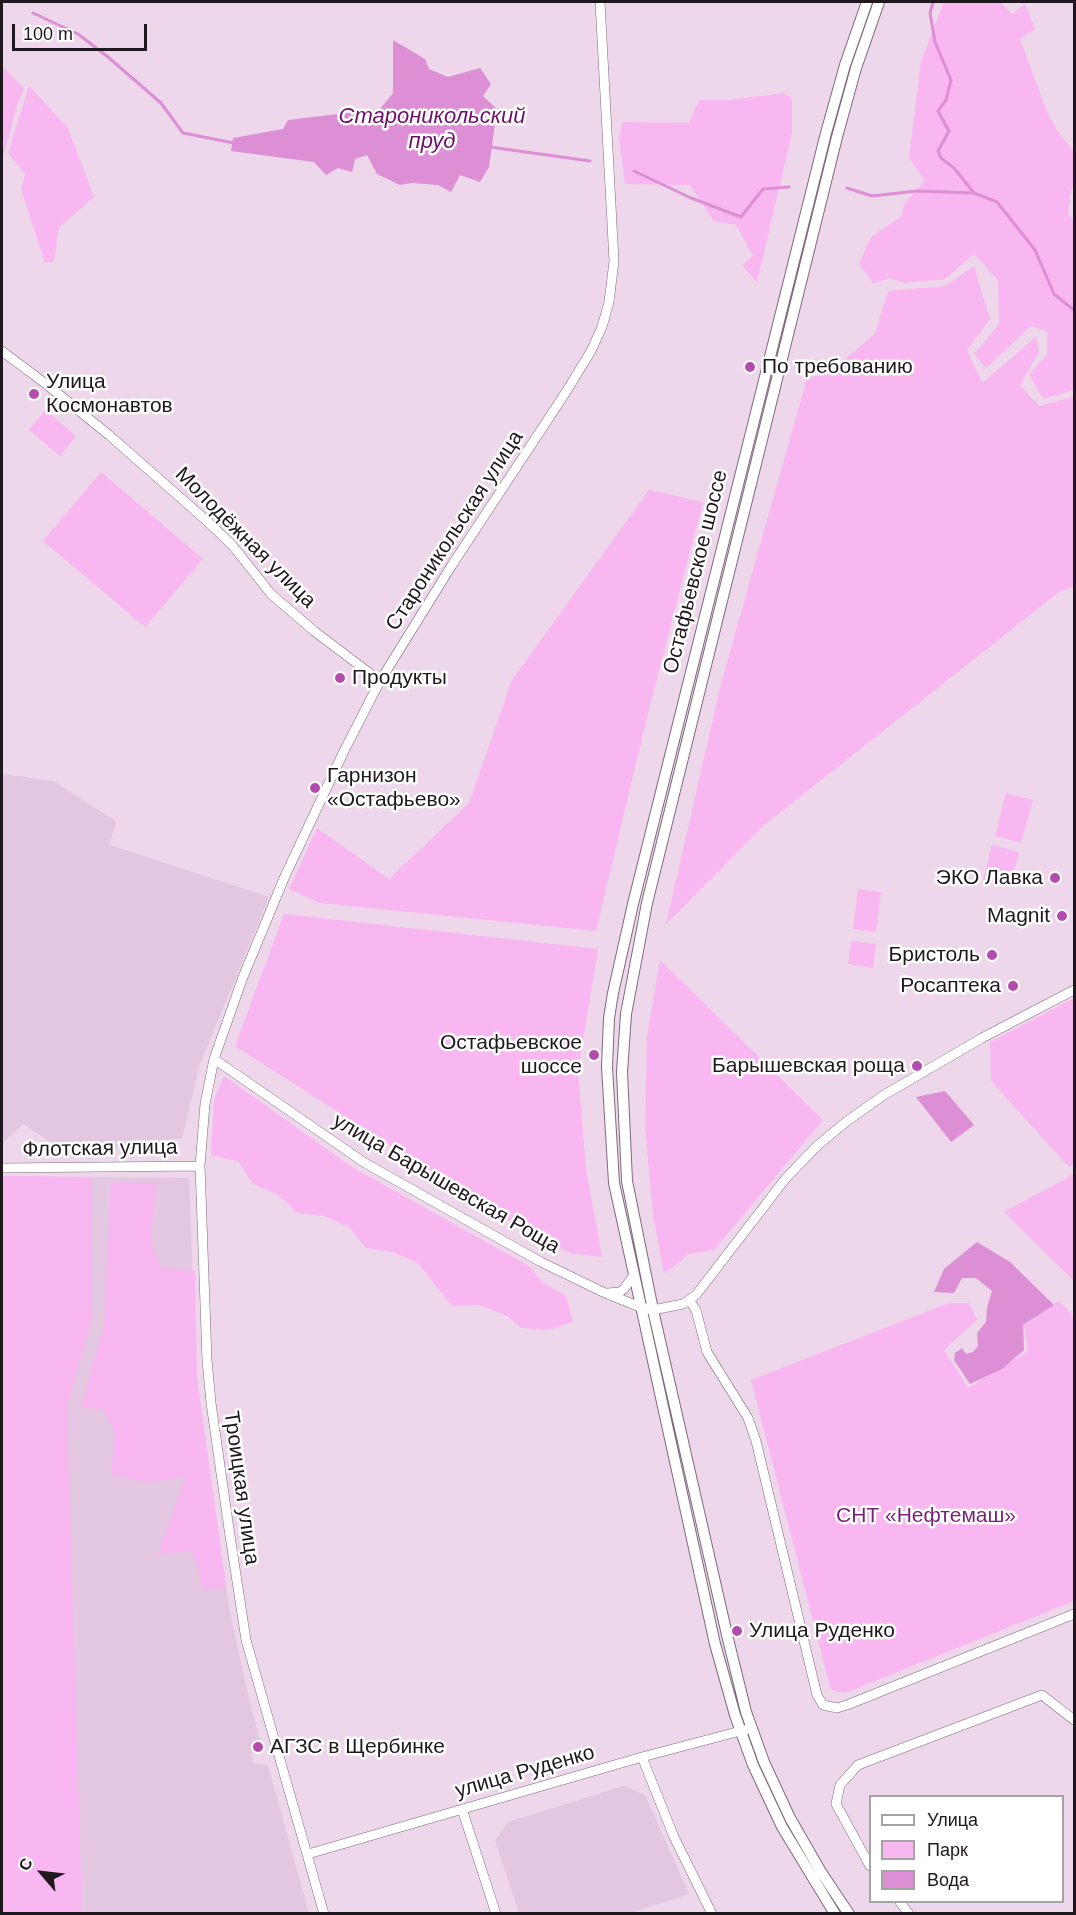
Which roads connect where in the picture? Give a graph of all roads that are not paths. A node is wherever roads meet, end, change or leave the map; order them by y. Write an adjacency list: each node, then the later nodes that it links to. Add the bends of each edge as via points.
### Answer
1 (600, 2): 5 (street, Староникольская улица, via 614,261 602,327 566,392)
2 (867, 2): 10 (main road, Остафьевское шоссе, via 826,133 613,993 607,1068 614,1183)
3 (879, 2): 14 (main road, Остафьевское шоссе, via 837,136 647,903 629,995 622,1072 627,1181)
4 (2, 351): 5 (street, Молодёжная улица, via 91,420 181,498 232,544 271,594)
5 (380, 681): 7 (street, Староникольская улица, via 323,791 285,876)
6 (1074, 990): 12 (street, улица Барышевская Роща, via 884,1095 833,1132 786,1178)
7 (214, 1059): 8 (street, Троицкая улица, via 205,1104); 11 (street, улица Барышевская Роща, via 364,1163 541,1262)
8 (200, 1166): 9 (street, Флотская улица); 21 (street, Троицкая улица, via 209,1382 238,1592 246,1640)
9 (2, 1168)
10 (633, 1276): 11 (street, via 620,1292); 13 (main road, Остафьевское шоссе)
11 (605, 1293): 13 (street, улица Барышевская Роща)
12 (689, 1300): 14 (street, улица Барышевская Роща); 15 (street, via 696,1310 707,1352 748,1418 756,1442 817,1695 823,1705 847,1705)
13 (640, 1307): 14 (street, улица Барышевская Роща); 18 (main road, Остафьевское шоссе, via 715,1644)
14 (653, 1310): 17 (main road, Остафьевское шоссе)
15 (1074, 1614)
16 (1074, 1719): 22 (street, via 1042,1695 858,1765 840,1785 836,1804)
17 (752, 1728): 18 (street, улица Руденко); 27 (main road, Остафьевское шоссе, via 790,1818)
18 (741, 1731): 19 (street, улица Руденко); 26 (main road, Остафьевское шоссе, via 782,1827)
19 (642, 1757): 20 (street, улица Руденко); 25 (street, via 674,1837)
20 (462, 1809): 21 (street, улица Руденко); 24 (street)
21 (308, 1854): 23 (street, Троицкая улица)
22 (869, 1864)
23 (324, 1914)
24 (496, 1914)
25 (712, 1914)
26 (835, 1914)
27 (849, 1914)

